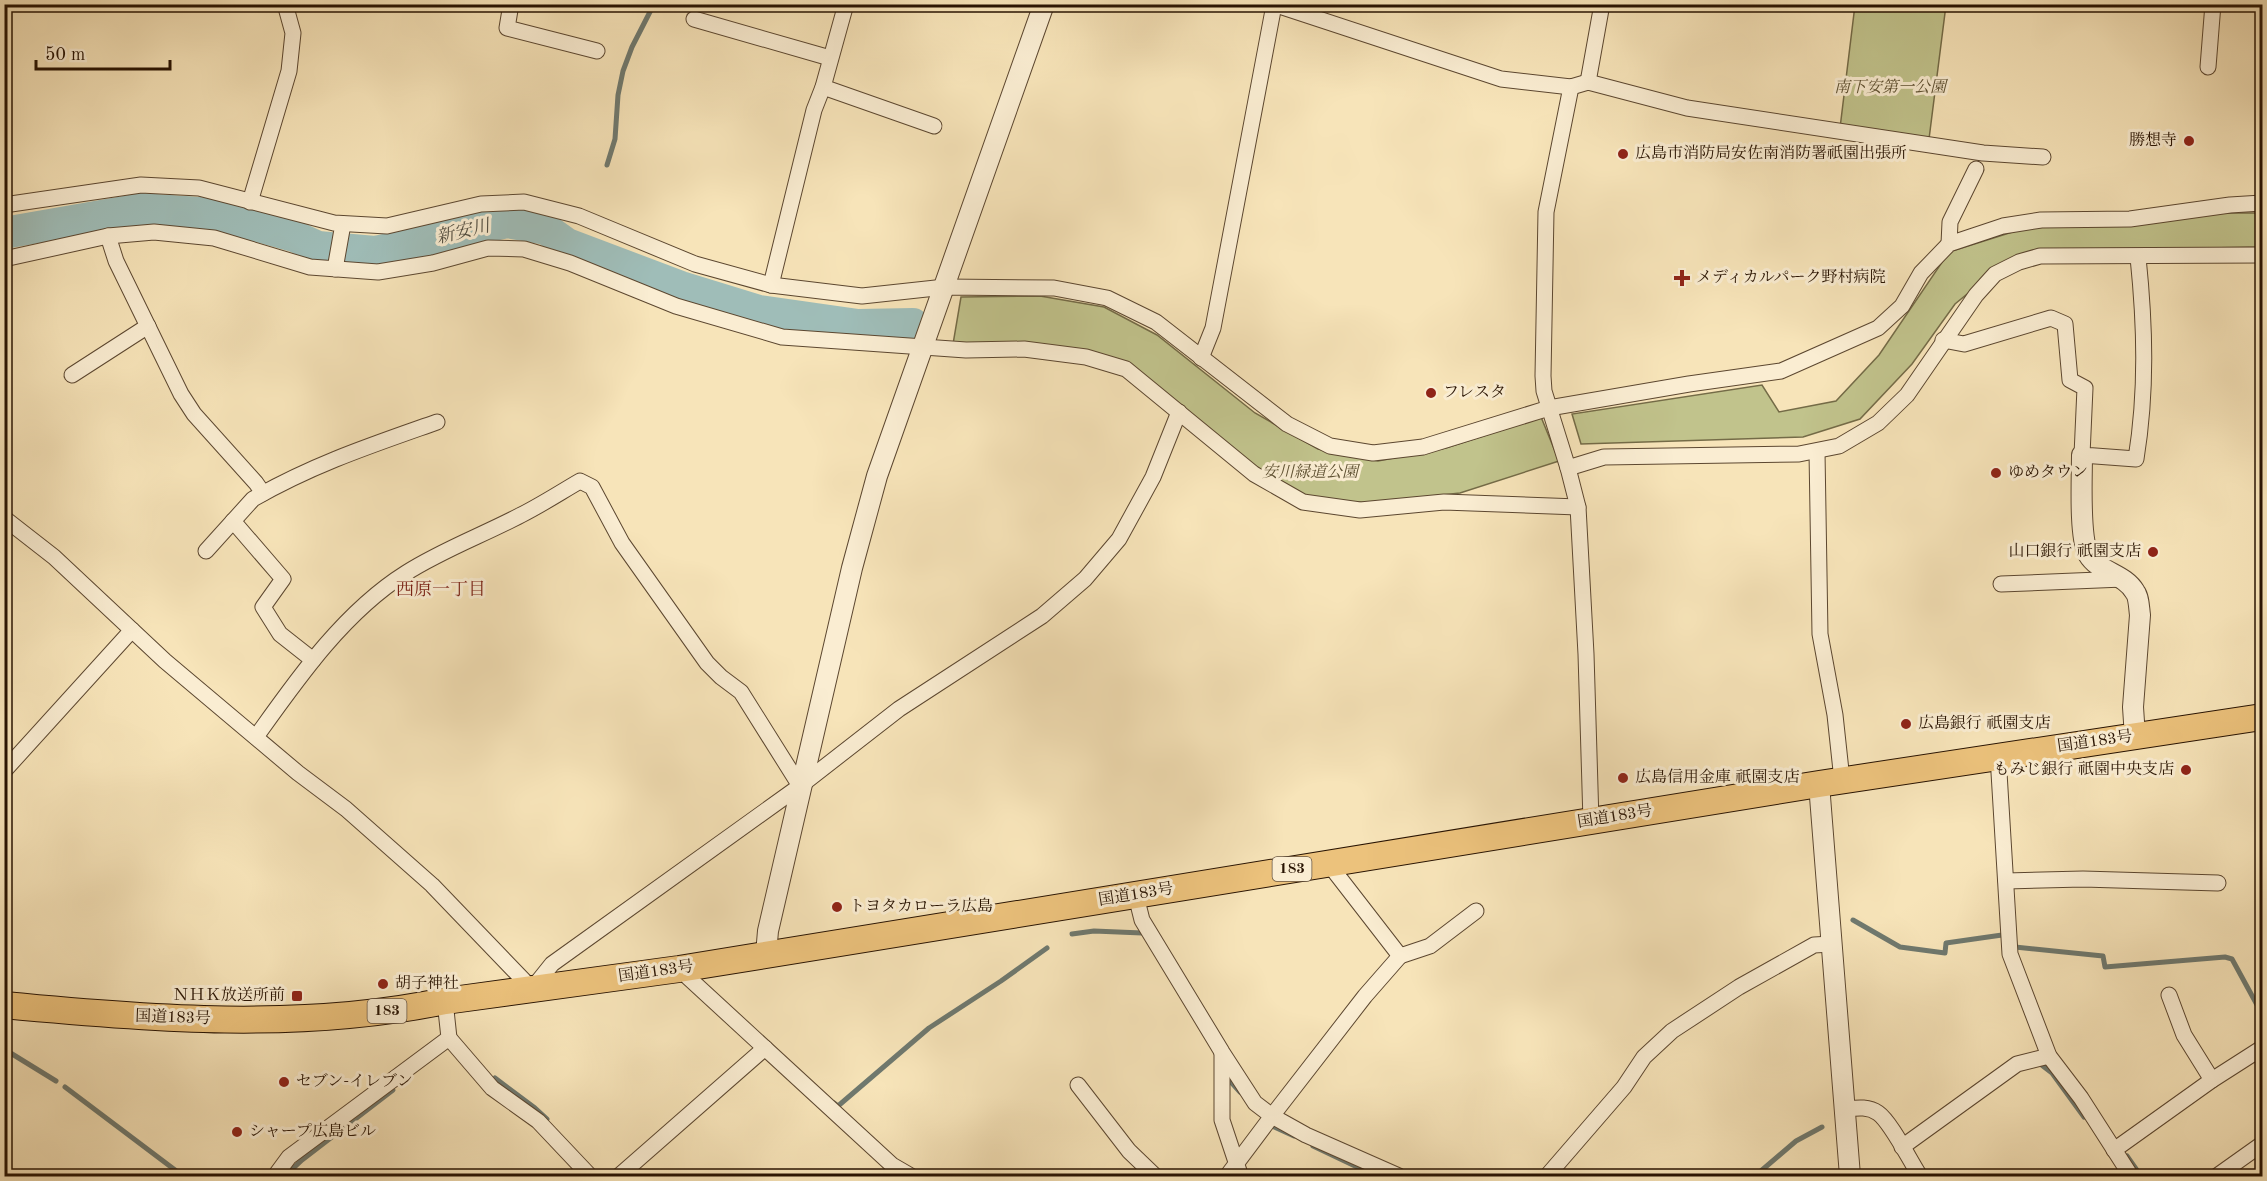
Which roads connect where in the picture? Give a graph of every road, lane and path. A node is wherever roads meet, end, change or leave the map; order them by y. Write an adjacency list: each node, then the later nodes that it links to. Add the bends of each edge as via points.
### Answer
1 (285, 4): 19 (street, via 293,33 289,71)
2 (511, 4): 10 (street, via 507,28)
3 (846, 4): 11 (street)
4 (1044, 4): 30 (street)
5 (1602, 4): 13 (street)
6 (2213, 4): 12 (street)
7 (1273, 5): 8 (street); 34 (street, via 1213,328)
8 (1290, 7): 15 (street, via 1501,79)
9 (694, 19): 11 (street)
10 (597, 51)
11 (830, 58): 14 (street)
12 (2208, 67)
13 (1588, 82): 15 (street); 17 (street, via 1687,108 1971,151)
14 (823, 87): 16 (street); 29 (street)
15 (1571, 87): 36 (street, via 1546,212 1543,376)
16 (934, 126)
17 (2043, 157)
18 (1976, 169): 24 (street, via 1950,222)
19 (250, 202): 21 (street, via 199,188 141,184); 22 (street)
20 (2262, 203): 24 (street, via 2130,219 2040,220 2003,226)
21 (4, 205)
22 (343, 227): 28 (street); 29 (street, via 387,226 481,204 524,202 579,216 695,264)
23 (108, 236): 27 (street); 28 (street, via 154,232 214,238 310,267); 31 (street)
24 (1949, 244): 36 (street, via 1921,273 1902,306 1878,328 1781,371)
25 (2262, 255): 26 (street)
26 (2138, 256): 32 (street, via 2040,255 2019,262 1995,274); 40 (street, via 2144,372 2136,459)
27 (4, 259)
28 (336, 265): 33 (street, via 378,272 488,248 524,249 570,263 676,306 782,337)
29 (771, 285): 30 (street, via 862,296)
30 (945, 287): 33 (street); 34 (street, via 1054,288 1107,298 1156,322)
31 (148, 326): 35 (street); 42 (street, via 194,414)
32 (1944, 340): 39 (street, via 1907,395 1878,423 1839,446); 40 (street, via 1964,345 2050,318 2065,324 2070,380 2085,388)
33 (922, 348): 37 (street, via 1024,349 1086,357 1126,369); 57 (street, via 871,499)
34 (1201, 358): 36 (street, via 1287,424 1330,446 1373,453 1423,447)
35 (72, 375)
36 (1549, 408): 41 (street)
37 (1179, 412): 43 (street, via 1254,474 1303,502 1360,510 1444,502); 57 (street, via 1153,477 1119,539 1084,579 1042,616 899,709)
38 (437, 422): 42 (street, via 342,455)
39 (1817, 452): 41 (street, via 1604,457); 56 (street, via 1820,634 1835,716)
40 (2082, 455): 47 (street, via 2088,554 2101,568)
41 (1568, 468): 43 (street)
42 (263, 493): 45 (street)
43 (1578, 507): 58 (street)
44 (4, 518): 49 (street, via 54,557)
45 (233, 521): 46 (street); 50 (street, via 283,579 263,607 280,634)
46 (206, 551)
47 (2123, 579): 48 (street); 53 (street, via 2136,592 2140,615 2133,707)
48 (2001, 584)
49 (132, 630): 52 (street); 55 (street)
50 (313, 660): 52 (street); 57 (street, via 353,615 405,573 580,481 592,487 622,543 707,663 741,692)
51 (2262, 717): 53 (highway, 国道183号 / 183)
52 (256, 737): 68 (street, via 432,885)
53 (2135, 737): 54 (highway, 国道183号 / 183)
54 (1998, 756): 56 (highway, 国道183号 / 183); 60 (street)
55 (4, 771)
56 (1830, 782): 58 (highway, 国道183号 / 183); 64 (street)
57 (800, 786): 65 (street); 68 (street, via 552,964)
58 (1591, 821): 59 (highway, 国道183号 / 183)
59 (1328, 863): 62 (highway, 国道183号 / 183); 66 (street)
60 (2006, 882): 61 (street, via 2083,879); 76 (street, via 2010,954)
61 (2218, 883)
62 (1136, 896): 65 (highway, 国道183号 / 183); 75 (street, via 1142,920)
63 (1476, 911): 66 (street, via 1430,946)
64 (1832, 944): 79 (street); 91 (street, via 1814,945 1672,1031 1644,1057 1624,1087)
65 (766, 954): 67 (highway, 国道183号 / 183)
66 (1400, 956): 80 (street)
67 (679, 969): 68 (highway, 国道183号 / 183); 73 (street)
68 (532, 989): 70 (highway, 国道183号 / 183)
69 (2169, 995): 77 (street, via 2184,1035)
70 (445, 1001): 71 (highway, 国道183号 / 183, via 330,1017 225,1020 119,1016); 72 (street)
71 (4, 1005)
72 (449, 1038): 85 (street, via 289,1157); 86 (street, via 492,1088 538,1121)
73 (765, 1048): 87 (street); 88 (street, via 892,1165)
74 (2262, 1048): 77 (street)
75 (1222, 1052): 80 (street, via 1255,1103); 84 (street, via 1222,1120)
76 (2049, 1056): 82 (street, via 2017,1064); 83 (street)
77 (2212, 1080): 83 (street)
78 (1078, 1085): 89 (street, via 1129,1151)
79 (1845, 1109): 82 (street, via 1877,1112); 92 (street)
80 (1272, 1116): 84 (street); 90 (street)
81 (2262, 1144): 95 (street)
82 (1902, 1147): 93 (street)
83 (2114, 1150): 94 (street)
84 (1235, 1173)
85 (275, 1176)
86 (590, 1176)
87 (619, 1176)
88 (911, 1176)
89 (1155, 1176)
90 (1399, 1176)
91 (1547, 1176)
92 (1850, 1176)
93 (1920, 1176)
94 (2131, 1176)
95 (2217, 1176)

